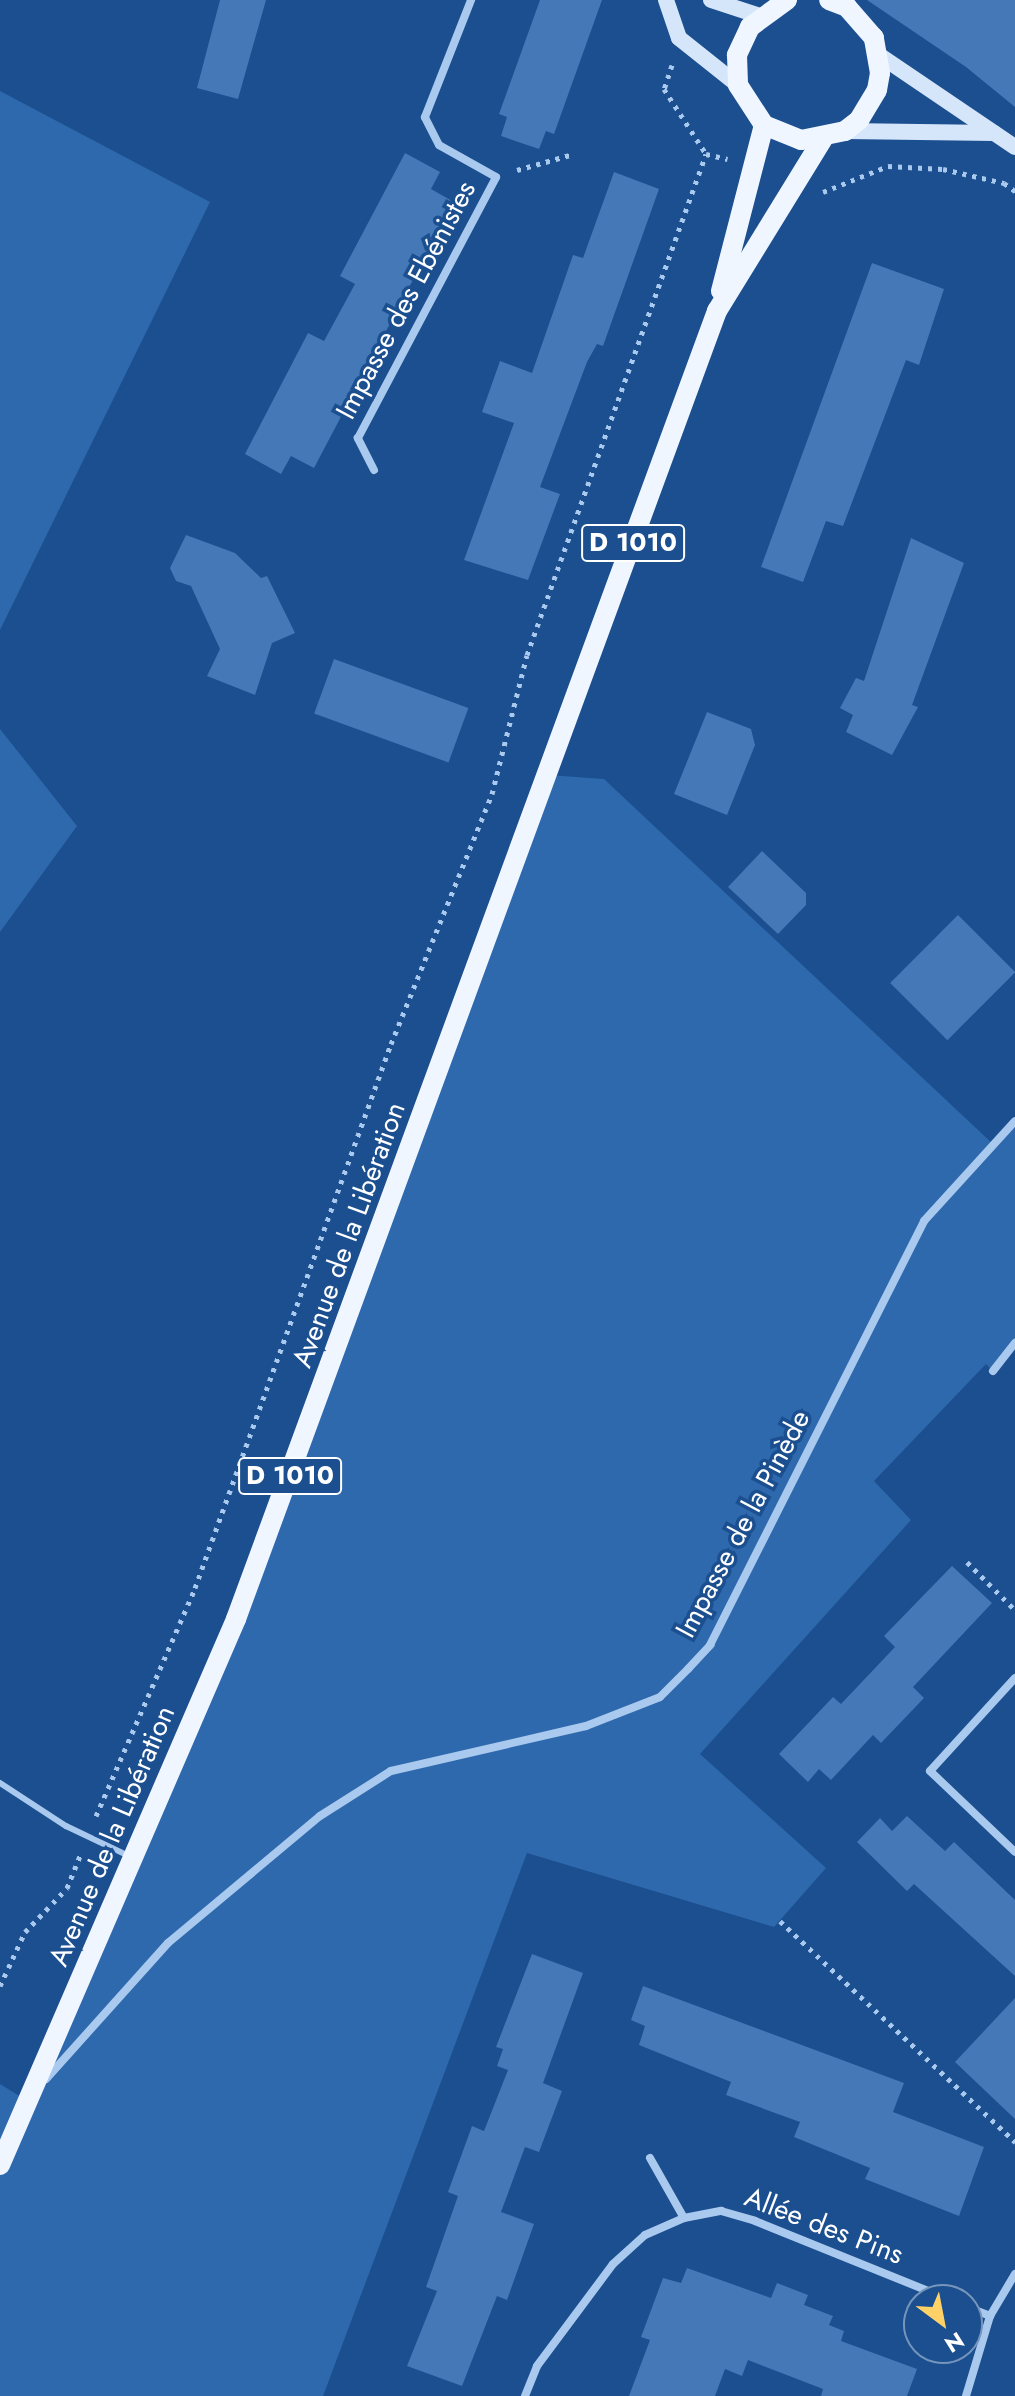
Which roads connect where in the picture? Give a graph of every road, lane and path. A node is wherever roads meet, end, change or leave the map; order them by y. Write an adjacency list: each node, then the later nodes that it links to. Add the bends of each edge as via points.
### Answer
1 (471, 0): 18 (street, Impasse des Ebénistes, via 425,117 439,145)
2 (666, 0): 10 (street, via 679,38)
3 (711, 0): 7 (street)
4 (787, 0): 7 (main road)
5 (829, 0): 8 (main road)
6 (862, 0): 8 (main road)
7 (760, 16): 10 (main road, via 737,55)
8 (865, 24): 9 (main road)
9 (879, 55): 12 (main road, via 874,98); 13 (street)
10 (738, 85): 11 (main road)
11 (764, 125): 14 (main road, via 781,135); 17 (main road, Avenue de la Libération / D 1010)
12 (845, 131): 13 (street); 14 (main road)
13 (996, 133): 15 (street)
14 (822, 140): 19 (main road, Avenue de la Libération / D 1010)
15 (1015, 147)
16 (570, 155): 18 (path)
17 (753, 165): 21 (main road, Avenue de la Libération / D 1010); 30 (path, via 706,154 527,655 492,794 391,1044 195,1588)
18 (496, 177): 22 (street, Impasse des Ebénistes, via 358,438)
19 (795, 179): 20 (path, via 827,194 888,166 943,169 1004,183); 21 (main road, Avenue de la Libération / D 1010)
20 (1015, 191)
21 (717, 311): 32 (main road, Avenue de la Libération / D 1010, via 279,1505)
22 (374, 470)
23 (1015, 1121): 35 (street, Impasse de la Pinède, via 924,1221 710,1645 660,1697 586,1726 391,1771 355,1793 272,1854 168,1943)
24 (1015, 1343): 25 (street)
25 (993, 1371)
26 (967, 1562): 27 (path)
27 (1015, 1610)
28 (1015, 1678): 31 (street, via 930,1771)
29 (0, 1783): 30 (lane)
30 (88, 1837): 32 (lane); 34 (path, via 67,1888 25,1932)
31 (1015, 1852)
32 (133, 1858): 35 (main road, Avenue de la Libération / D 1010)
33 (780, 1921): 36 (path)
34 (0, 1986)
35 (26, 2100): 38 (main road, Avenue de la Libération / D 1010)
36 (1015, 2142)
37 (650, 2158): 39 (street)
38 (0, 2165)
39 (684, 2218): 41 (street, Allée des Pins, via 721,2211 744,2217); 44 (street, Allée des Pins, via 645,2235 613,2264 537,2366)
40 (1015, 2274): 43 (street)
41 (911, 2284)
42 (983, 2313): 43 (street)
43 (990, 2316): 45 (street)
44 (525, 2396)
45 (966, 2396)

